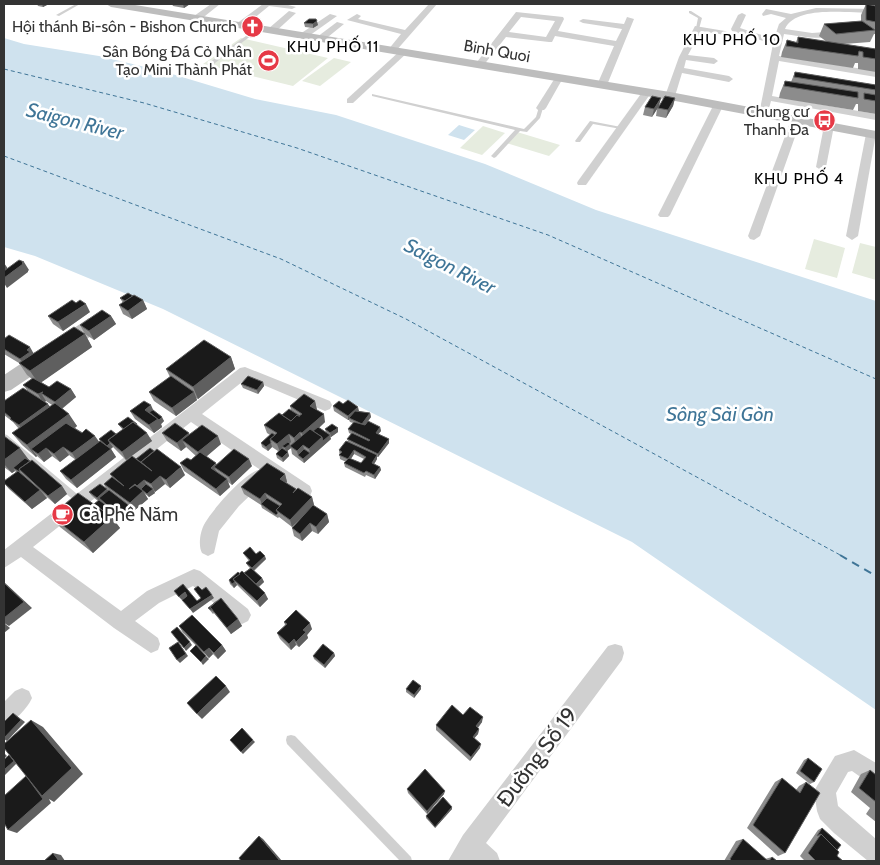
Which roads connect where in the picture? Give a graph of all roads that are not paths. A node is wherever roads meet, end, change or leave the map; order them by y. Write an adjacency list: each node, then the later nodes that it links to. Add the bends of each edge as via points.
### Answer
1 (78, 4): 10 (lane)
2 (111, 4): 5 (main road, Binh Quoi)
3 (216, 4): 15 (street)
4 (433, 4): 28 (street)
5 (136, 6): 15 (main road, Binh Quoi)
6 (876, 11): 8 (street)
7 (690, 12): 21 (lane, via 700,18)
8 (858, 12): 14 (street, via 812,11); 18 (street)
9 (766, 14): 14 (street, via 770,11)
10 (58, 15)
11 (333, 16): 30 (street)
12 (356, 16): 28 (street, via 351,20)
13 (742, 16): 33 (street, via 735,29)
14 (792, 17): 24 (street, via 785,21)
15 (197, 18): 20 (main road, Binh Quoi)
16 (310, 20): 30 (street)
17 (583, 21): 32 (street, via 628,23)
18 (859, 23)
19 (340, 24): 31 (street)
20 (239, 26): 22 (main road, Binh Quoi); 23 (street, via 267,4 292,10)
21 (698, 28): 27 (street); 36 (street)
22 (258, 29): 23 (main road, Binh Quoi); 40 (lane)
23 (271, 31): 30 (main road, Binh Quoi)
24 (780, 31): 25 (street, via 812,35); 33 (street)
25 (849, 32)
26 (552, 33): 29 (street, via 549,40); 29 (street, via 560,19 520,14); 32 (street)
27 (725, 33)
28 (406, 34): 35 (street)
29 (505, 34): 39 (street)
30 (298, 35): 31 (main road, Binh Quoi)
31 (320, 39): 35 (main road, Binh Quoi)
32 (619, 44): 47 (street)
33 (778, 44): 34 (street); 37 (street)
34 (788, 46)
35 (398, 51): 39 (main road, Binh Quoi); 52 (street)
36 (683, 57): 38 (street); 42 (street)
37 (775, 58): 44 (street); 51 (street, via 776,82)
38 (714, 61)
39 (480, 64): 45 (main road, Binh Quoi)
40 (209, 66)
41 (723, 67): 43 (street, via 708,65)
42 (679, 70): 43 (street); 50 (street)
43 (705, 74): 46 (street)
44 (876, 74)
45 (560, 78): 47 (main road, Binh Quoi); 54 (street)
46 (729, 79)
47 (602, 85): 48 (main road, Binh Quoi)
48 (646, 93): 50 (main road, Binh Quoi); 59 (street)
49 (374, 95): 60 (lane)
50 (670, 96): 53 (main road, Binh Quoi)
51 (768, 98): 55 (street); 56 (street)
52 (350, 101)
53 (718, 106): 55 (main road, Binh Quoi); 66 (street)
54 (541, 108): 60 (lane, via 538,117 525,131)
55 (764, 114): 57 (main road, Binh Quoi)
56 (876, 117)
57 (796, 120): 58 (main road, Binh Quoi); 67 (street)
58 (829, 126): 61 (main road, Binh Quoi); 64 (street)
59 (621, 128): 62 (lane, via 592,122); 65 (street)
60 (518, 130): 63 (lane)
61 (874, 135): 68 (street)
62 (578, 141)
63 (494, 156)
64 (821, 167)
65 (582, 183)
66 (664, 215)
67 (754, 236)
68 (852, 236)
69 (96, 324): 70 (main road)
70 (4, 385)
71 (325, 405): 72 (street, via 246,372)
72 (191, 414): 74 (street); 76 (street)
73 (4, 437): 76 (lane)
74 (268, 467): 75 (street); 78 (street, via 212,528)
75 (304, 491)
76 (80, 501): 77 (street)
77 (20, 548): 79 (street); 81 (street)
78 (208, 548)
79 (4, 560)
80 (242, 615): 81 (street, via 194,577 152,597)
81 (120, 622): 82 (street)
82 (151, 644)
83 (615, 653): 88 (street, Đường Số 19)
84 (22, 698): 85 (street)
85 (4, 715)
86 (291, 740): 90 (lane)
87 (876, 776): 89 (street, via 854,760 842,763 824,791 828,811)
88 (472, 843): 91 (street, Đường Số 19); 92 (street)
89 (876, 853)
90 (407, 861)
91 (458, 861)
92 (489, 861)

